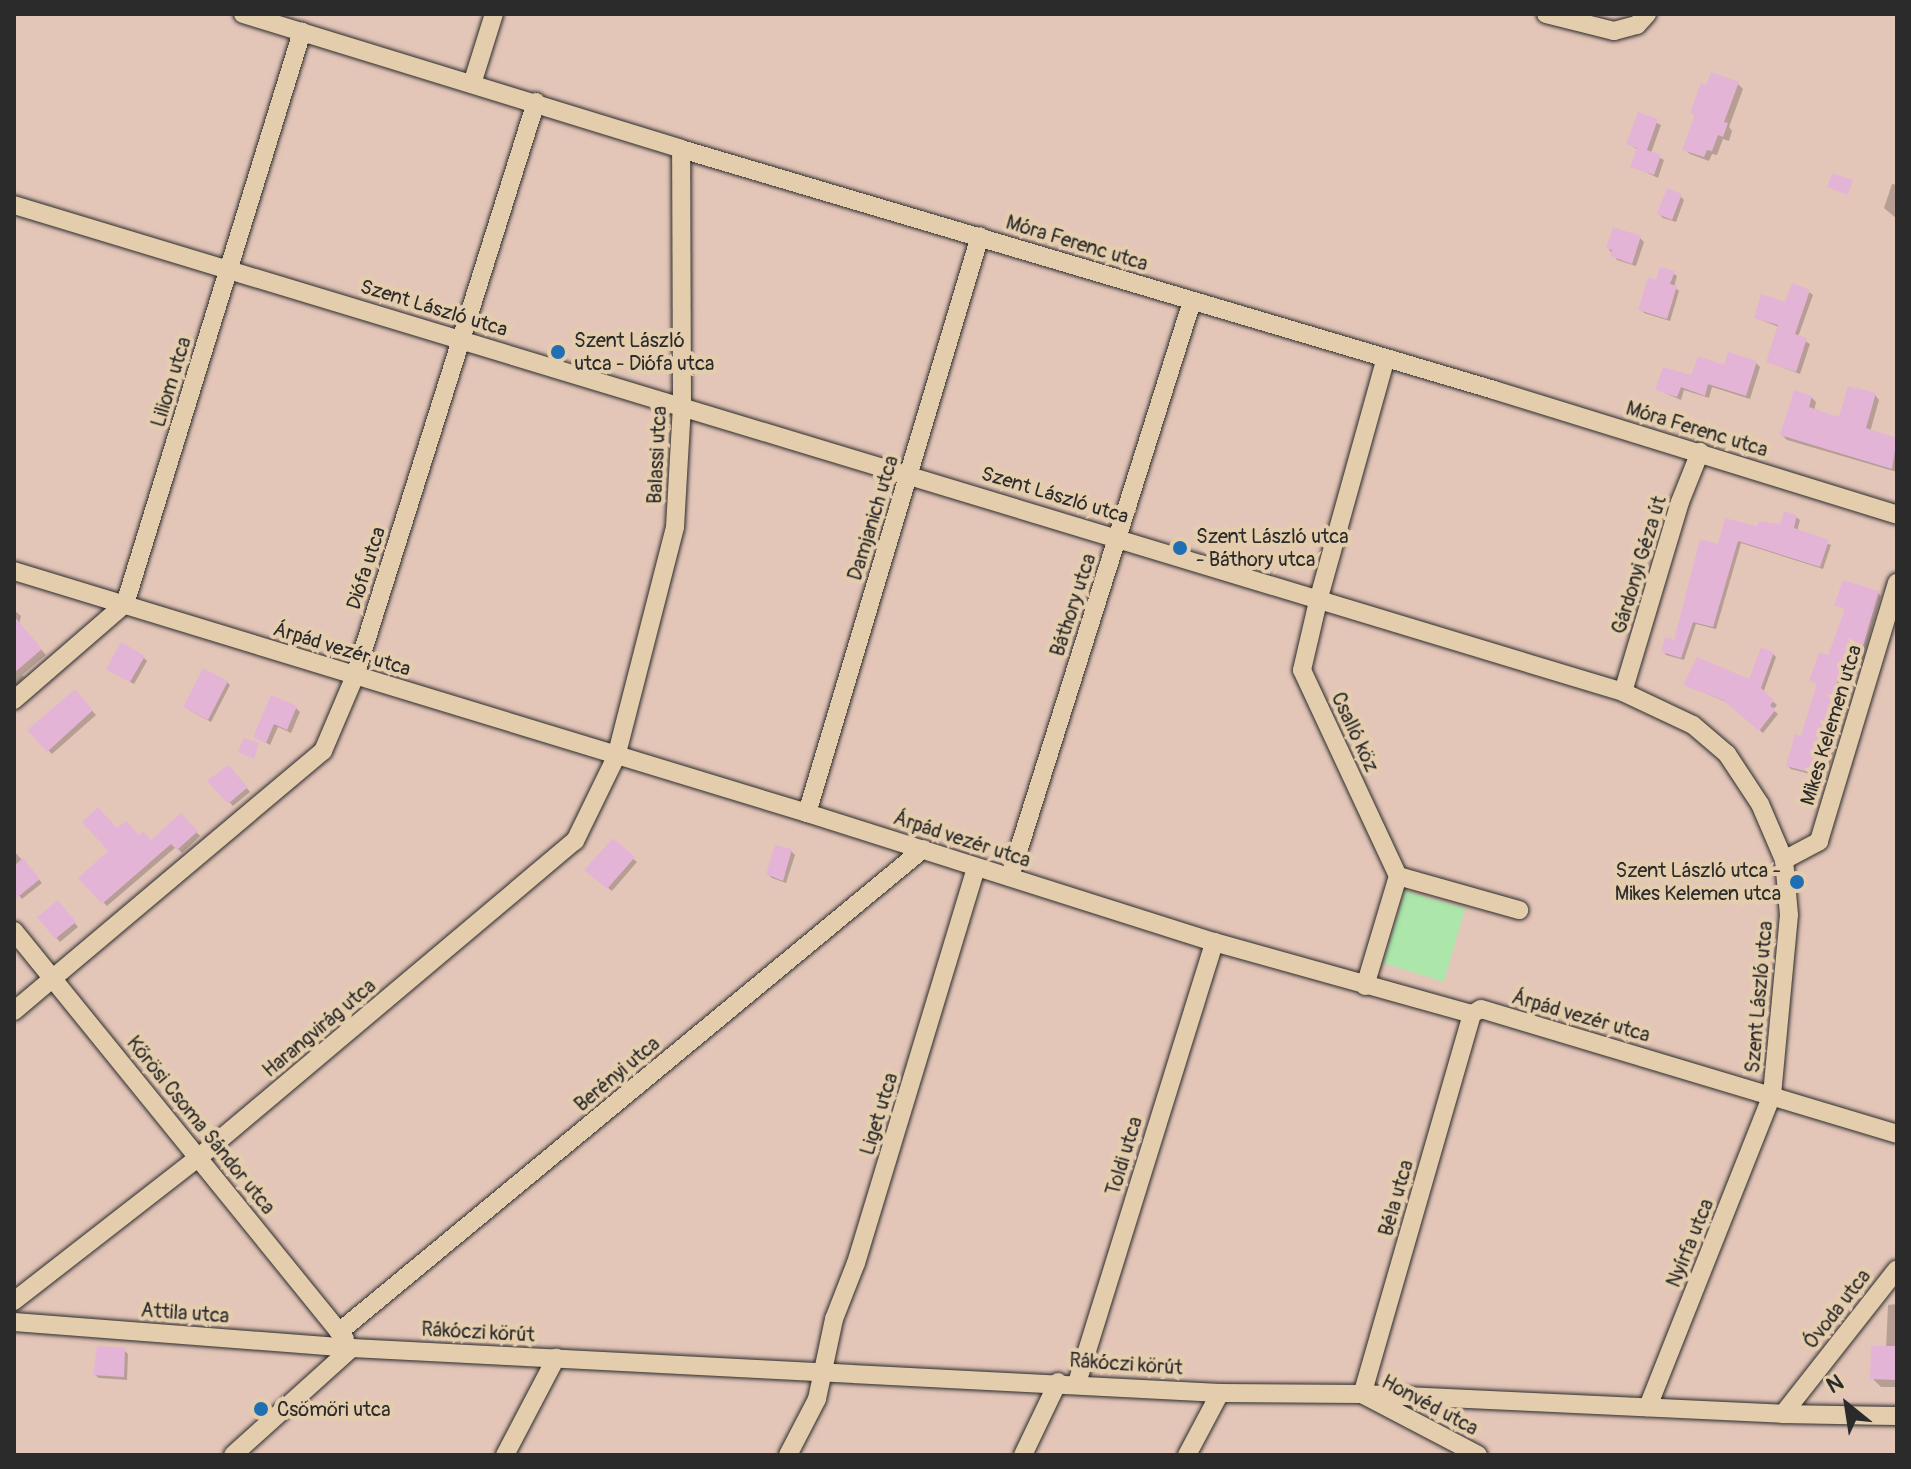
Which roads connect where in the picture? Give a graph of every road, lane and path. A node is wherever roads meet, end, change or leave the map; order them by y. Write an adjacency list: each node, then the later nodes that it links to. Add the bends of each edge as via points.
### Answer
1 (243, 14): 5 (street, Móra Ferenc utca)
2 (494, 14): 6 (street)
3 (1546, 14): 4 (street, via 1614,31 1637,25)
4 (1647, 14)
5 (302, 32): 6 (street, Móra Ferenc utca); 11 (street, Liliom utca)
6 (472, 84): 7 (street, Móra Ferenc utca)
7 (536, 102): 8 (street, Móra Ferenc utca); 13 (street, Diófa utca)
8 (681, 149): 10 (street, Móra Ferenc utca); 15 (street, Balassi utca)
9 (14, 205): 11 (street, Szent László utca)
10 (980, 236): 12 (street, Móra Ferenc utca); 17 (street, Damjanich utca)
11 (229, 268): 13 (street, Szent László utca); 23 (street, Liliom utca)
12 (1192, 301): 14 (street, Móra Ferenc utca); 19 (street, Báthory utca)
13 (461, 340): 15 (street, Szent László utca); 24 (street, Diófa utca)
14 (1386, 358): 16 (street, Móra Ferenc utca); 22 (street, Csalló köz)
15 (682, 405): 17 (street, Szent László utca); 27 (street, Balassi utca, via 675,527)
16 (1700, 452): 18 (street, Móra Ferenc utca); 25 (street, Gárdonyi Géza út)
17 (910, 474): 19 (street, Szent László utca); 28 (street, Damjanich utca)
18 (1897, 515)
19 (1118, 537): 22 (street, Szent László utca); 33 (street, Báthory utca)
20 (14, 571): 23 (street, Árpád vezér utca)
21 (1897, 583): 30 (street, Mikes Kelemen utca, via 1819,841)
22 (1318, 601): 25 (street, Szent László utca); 32 (street, Csalló köz, via 1302,670)
23 (125, 604): 24 (street, Árpád vezér utca); 26 (street)
24 (355, 676): 27 (street, Árpád vezér utca); 37 (street, Diófa utca, via 323,751)
25 (1623, 692): 30 (street, Szent László utca, via 1693,725 1727,754 1760,804)
26 (14, 700)
27 (616, 757): 28 (street, Árpád vezér utca); 43 (street, Harangvirág utca, via 575,841)
28 (807, 813): 29 (street, Árpád vezér utca)
29 (923, 849): 31 (street, Árpád vezér utca); 47 (street, Berényi utca)
30 (1784, 860): 41 (street, Szent László utca, via 1789,915)
31 (976, 868): 33 (street, Árpád vezér utca); 50 (street, Liget utca, via 856,1263 834,1319)
32 (1398, 876): 34 (street); 38 (street)
33 (1010, 877): 36 (street, Árpád vezér utca)
34 (1519, 910)
35 (14, 931): 37 (street, Kőrösi Csoma Sándor utca)
36 (1214, 942): 38 (street, Árpád vezér utca); 51 (street, Toldi utca)
37 (54, 977): 39 (street, Diófa utca); 43 (street, Kőrösi Csoma Sándor utca)
38 (1365, 986): 40 (street, Árpád vezér utca)
39 (14, 1011)
40 (1472, 1014): 41 (street, Árpád vezér utca, via 1481,1009); 53 (street, Béla utca)
41 (1772, 1095): 42 (street, Árpád vezér utca); 54 (street, Nyírfa utca)
42 (1897, 1134)
43 (198, 1158): 45 (street, Harangvirág utca); 47 (street, Kőrösi Csoma Sándor utca)
44 (1897, 1269): 55 (street, Óvoda utca)
45 (14, 1301)
46 (14, 1322): 48 (street, Attila utca)
47 (339, 1332): 48 (street, Kőrösi Csoma Sándor utca)
48 (352, 1348): 49 (street, Rákóczi körút); 57 (street)
49 (556, 1358): 50 (street, Rákóczi körút); 58 (street)
50 (823, 1372): 51 (street, Rákóczi körút); 59 (street, Liget utca, via 817,1399)
51 (1067, 1382): 52 (street, Rákóczi körút); 60 (street, Toldi utca)
52 (1220, 1393): 53 (street, Rákóczi körút); 61 (street)
53 (1362, 1394): 54 (street, Rákóczi körút); 62 (street, Honvéd utca)
54 (1648, 1407): 55 (street, Rákóczi körút)
55 (1783, 1414): 56 (street, Rákóczi körút)
56 (1897, 1416)
57 (233, 1455)
58 (505, 1455)
59 (788, 1455)
60 (1023, 1455)
61 (1187, 1455)
62 (1478, 1455)

